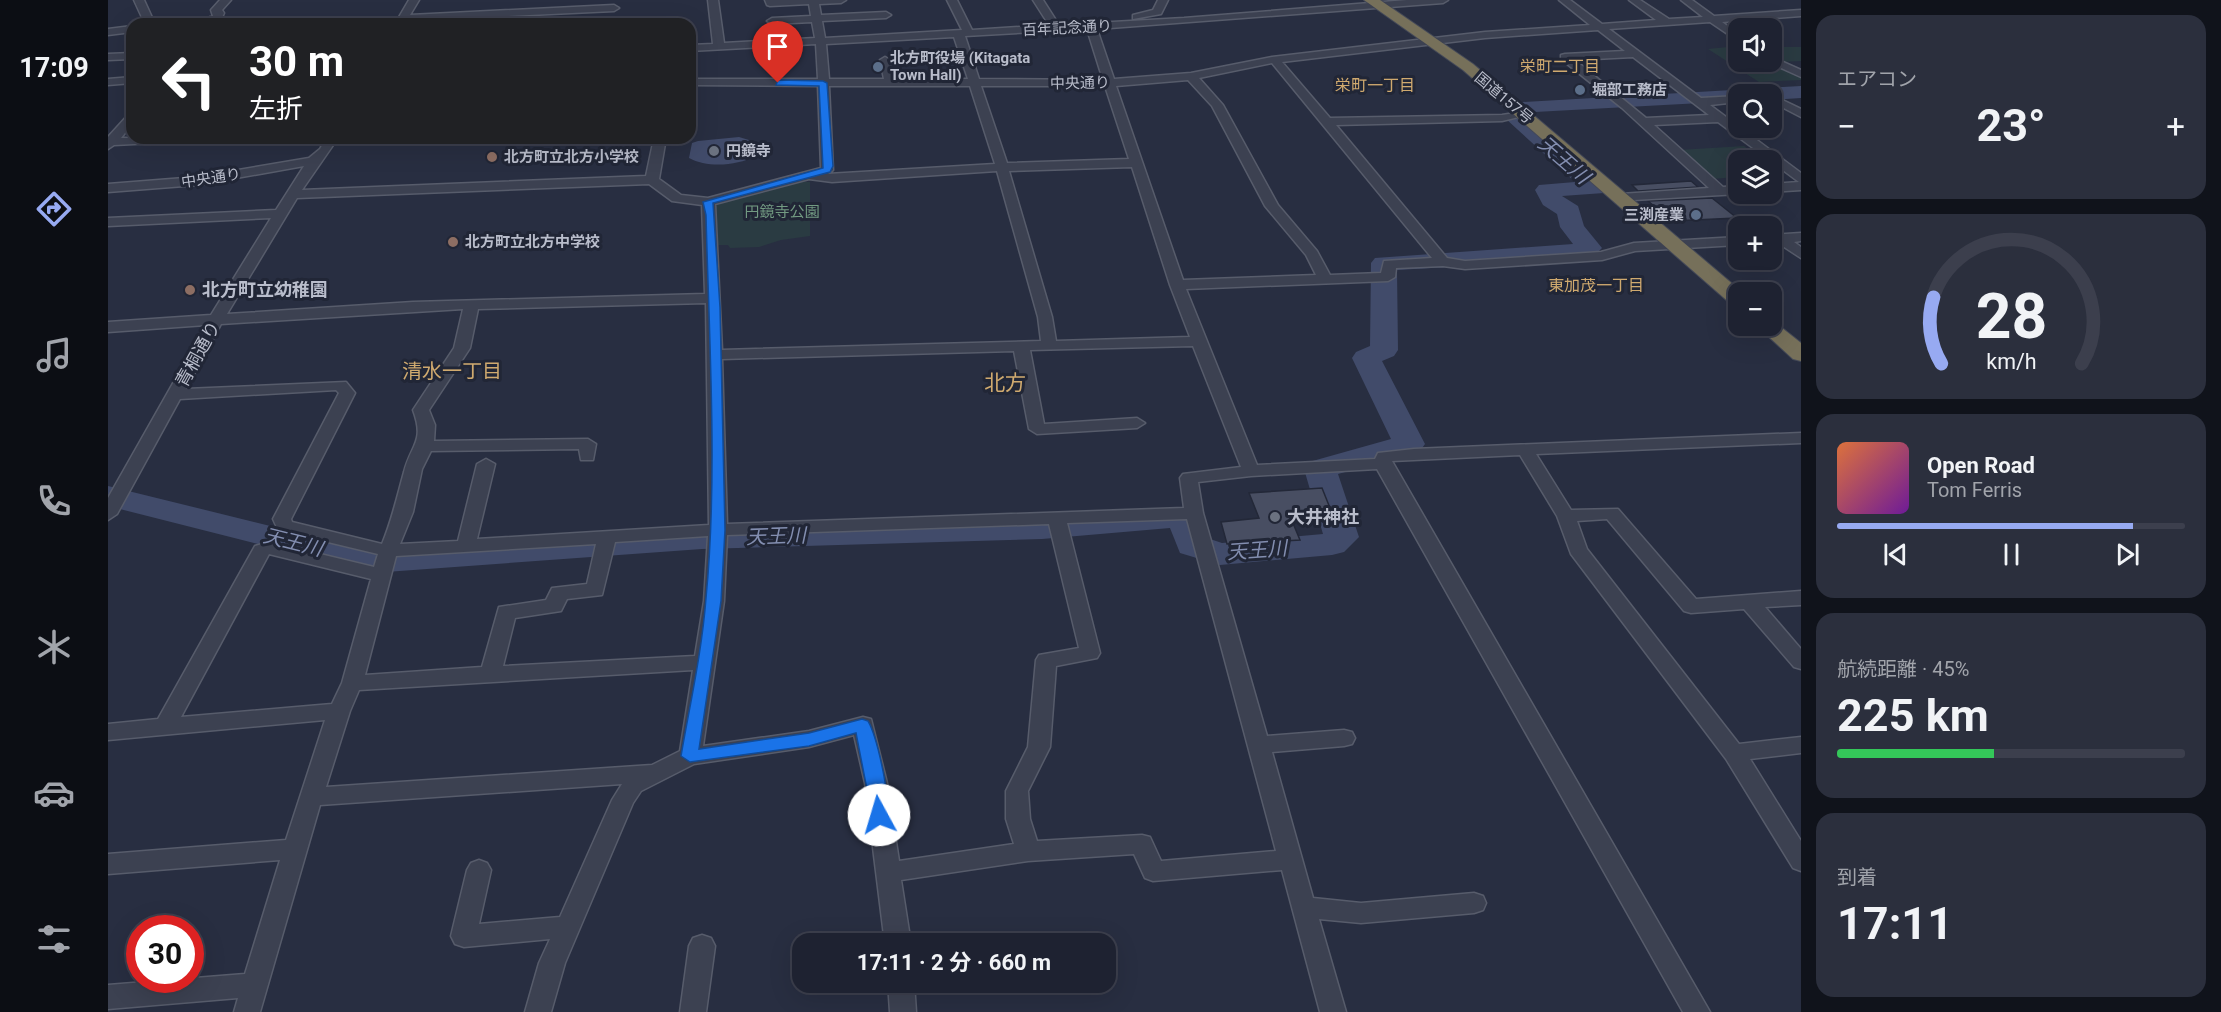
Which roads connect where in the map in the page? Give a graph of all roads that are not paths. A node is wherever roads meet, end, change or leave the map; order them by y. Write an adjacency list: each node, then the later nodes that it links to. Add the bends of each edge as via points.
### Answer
1 (139, 0): 28 (street)
2 (226, 0): 29 (street, via 216,10)
3 (414, 0): 30 (street)
4 (477, 0): 26 (street)
5 (544, 0): 22 (street)
6 (713, 0): 46 (street)
7 (770, 0): 18 (street)
8 (841, 0): 18 (street)
9 (882, 0): 27 (street)
10 (952, 0): 42 (street)
11 (1038, 0): 38 (street)
12 (1163, 0): 36 (street, via 1160,9 1151,15)
13 (1278, 0): 24 (street)
14 (1443, 0): 19 (street, 百年記念通り)
15 (1564, 0): 37 (street)
16 (1634, 0): 35 (street)
17 (1686, 0): 33 (street)
18 (813, 1): 32 (street)
19 (1374, 3): 24 (street, 百年記念通り); 44 (highway, 国道157号)
20 (1769, 4): 25 (street)
21 (614, 8): 22 (street)
22 (541, 12): 26 (street)
23 (1801, 13): 25 (street, 中央通り)
24 (1275, 14): 36 (street, 百年記念通り)
25 (1785, 14): 33 (street, 中央通り)
26 (470, 15): 31 (street)
27 (886, 15): 32 (street); 43 (street)
28 (147, 18)
29 (217, 18)
30 (403, 18)
31 (436, 18)
32 (816, 19): 34 (street); 45 (street)
33 (1711, 19): 35 (street, 中央通り); 40 (street)
34 (772, 21)
35 (1666, 22): 37 (street, 中央通り)
36 (1095, 24): 38 (street, 百年記念通り); 63 (street)
37 (1599, 27): 44 (street, 中央通り); 48 (street)
38 (1056, 28): 42 (street, 百年記念通り)
39 (126, 30): 41 (street)
40 (1728, 31)
41 (108, 32)
42 (964, 34): 43 (street, 百年記念通り); 64 (street)
43 (892, 38): 45 (street, 百年記念通り)
44 (1431, 41): 52 (street, 中央通り); 68 (highway, 国道157号)
45 (819, 42): 46 (street, 百年記念通り); 61 (street)
46 (719, 47): 47 (street, 百年記念通り)
47 (696, 48)
48 (1634, 54): 66 (street); 72 (street, via 1565,57)
49 (126, 56): 50 (street)
50 (108, 57)
51 (885, 60): 62 (street)
52 (1275, 60): 57 (street, 中央通り); 71 (street)
53 (1782, 65): 56 (street)
54 (126, 72): 55 (street)
55 (108, 73)
56 (1801, 74)
57 (1191, 76): 63 (street, 中央通り); 102 (street, via 1217,105 1272,206 1312,254)
58 (126, 80): 59 (street)
59 (108, 82)
60 (696, 82): 61 (street, 中央通り)
61 (823, 83): 62 (street, 中央通り); 82 (street, via 828,166 827,170)
62 (890, 83): 64 (street, 中央通り)
63 (1108, 83): 64 (street, 中央通り); 80 (street)
64 (975, 84): 81 (street)
65 (1728, 100): 66 (street)
66 (1698, 102): 70 (street)
67 (1782, 104): 69 (street)
68 (1523, 113): 71 (street, via 1502,118); 91 (highway, 国道157号)
69 (1801, 114)
70 (1720, 118): 72 (street); 83 (street)
71 (1325, 122): 101 (street)
72 (1642, 122): 88 (street)
73 (126, 124): 75 (street)
74 (126, 142): 75 (street)
75 (109, 143)
76 (319, 144): 79 (street, via 310,156)
77 (328, 144): 79 (street, 青桐通り)
78 (659, 144): 84 (street)
79 (313, 160): 87 (street, 中央通り, via 197,181); 90 (street, 青桐通り)
80 (1136, 163): 81 (street); 103 (street)
81 (1002, 166): 82 (street, via 832,178); 111 (street, via 1045,317)
82 (810, 175): 92 (street)
83 (1801, 179)
84 (652, 180): 90 (street); 92 (street, via 677,198)
85 (1801, 186): 86 (street)
86 (1782, 187)
87 (108, 188)
88 (1720, 191): 89 (street); 91 (street)
89 (1728, 191)
90 (292, 194): 93 (street, 青桐通り)
91 (1621, 198): 99 (highway, 国道157号)
92 (708, 202): 105 (street)
93 (280, 214): 94 (street); 107 (street, 青桐通り)
94 (108, 222)
95 (1801, 237): 96 (street)
96 (1782, 238)
97 (1728, 241): 99 (street)
98 (1782, 242): 100 (street)
99 (1674, 244): 101 (street, via 1634,247 1602,255 1465,265); 104 (highway, 国道157号)
100 (1801, 254)
101 (1443, 262): 102 (street, via 1389,264 1388,277)
102 (1325, 280): 103 (street)
103 (1177, 285): 110 (street)
104 (1728, 291)
105 (712, 298): 106 (street); 114 (street)
106 (471, 305): 107 (street); 118 (street, via 462,348 421,410 427,424)
107 (216, 320): 108 (street); 115 (street, 青桐通り)
108 (108, 327)
109 (1780, 336): 113 (highway)
110 (1198, 341): 111 (street); 123 (street)
111 (1049, 345): 112 (street)
112 (1021, 346): 114 (street); 116 (street, via 1037,429)
113 (1801, 354)
114 (715, 355): 129 (street)
115 (175, 394): 124 (street, 青桐通り); 132 (street, via 340,385 346,389 282,519 284,526)
116 (1137, 423)
117 (1801, 438): 119 (street)
118 (426, 446): 120 (street, via 588,444); 132 (street, via 413,469 404,512)
119 (1526, 450): 122 (street, via 1404,455 1384,457); 127 (street)
120 (587, 456)
121 (486, 464): 131 (street)
122 (1383, 464): 123 (street); 170 (street)
123 (1251, 471): 125 (street, via 1189,478)
124 (116, 486): 126 (street, 青桐通り)
125 (1194, 513): 128 (street); 144 (street)
126 (108, 514)
127 (1566, 516): 135 (street, via 1612,513 1691,606); 146 (street, via 1578,550)
128 (1057, 519): 129 (street); 151 (street, via 1090,653 1046,660 1039,747 1017,791 1018,819)
129 (718, 530): 130 (street); 137 (street, via 714,601)
130 (607, 537): 131 (street); 138 (street, via 595,590 560,593 554,606 506,612)
131 (466, 546): 132 (street)
132 (388, 551): 133 (street)
133 (382, 575): 139 (street); 141 (street, via 270,548 262,550)
134 (1801, 598): 135 (street)
135 (1749, 602): 136 (street)
136 (1801, 662)
137 (704, 663): 138 (street); 147 (street)
138 (492, 674): 139 (street)
139 (352, 683): 140 (street)
140 (339, 711): 141 (street); 149 (street)
141 (164, 728): 142 (street)
142 (108, 732)
143 (1344, 738): 144 (street)
144 (1257, 745): 152 (street)
145 (1801, 745): 146 (street)
146 (1734, 753): 153 (street)
147 (690, 756): 148 (street); 156 (street, via 809,740 862,725 876,783)
148 (663, 772): 149 (street); 159 (street, via 633,785 623,801)
149 (311, 797): 150 (street)
150 (295, 849): 154 (street); 162 (street)
151 (1028, 850): 152 (street, via 1142,844 1153,870); 156 (street)
152 (1289, 860): 158 (street)
153 (1801, 861)
154 (108, 864)
155 (479, 870): 159 (street, via 464,936)
156 (888, 872): 160 (street)
157 (1474, 903): 158 (street, via 1361,913)
158 (1302, 907): 169 (street)
159 (567, 927): 166 (street)
160 (896, 933)
161 (702, 946): 167 (street)
162 (254, 985): 164 (street); 165 (street)
163 (902, 993): 168 (street)
164 (108, 997)
165 (247, 1012)
166 (537, 1012)
167 (693, 1012)
168 (903, 1012)
169 (1333, 1012)
170 (1697, 1012)

